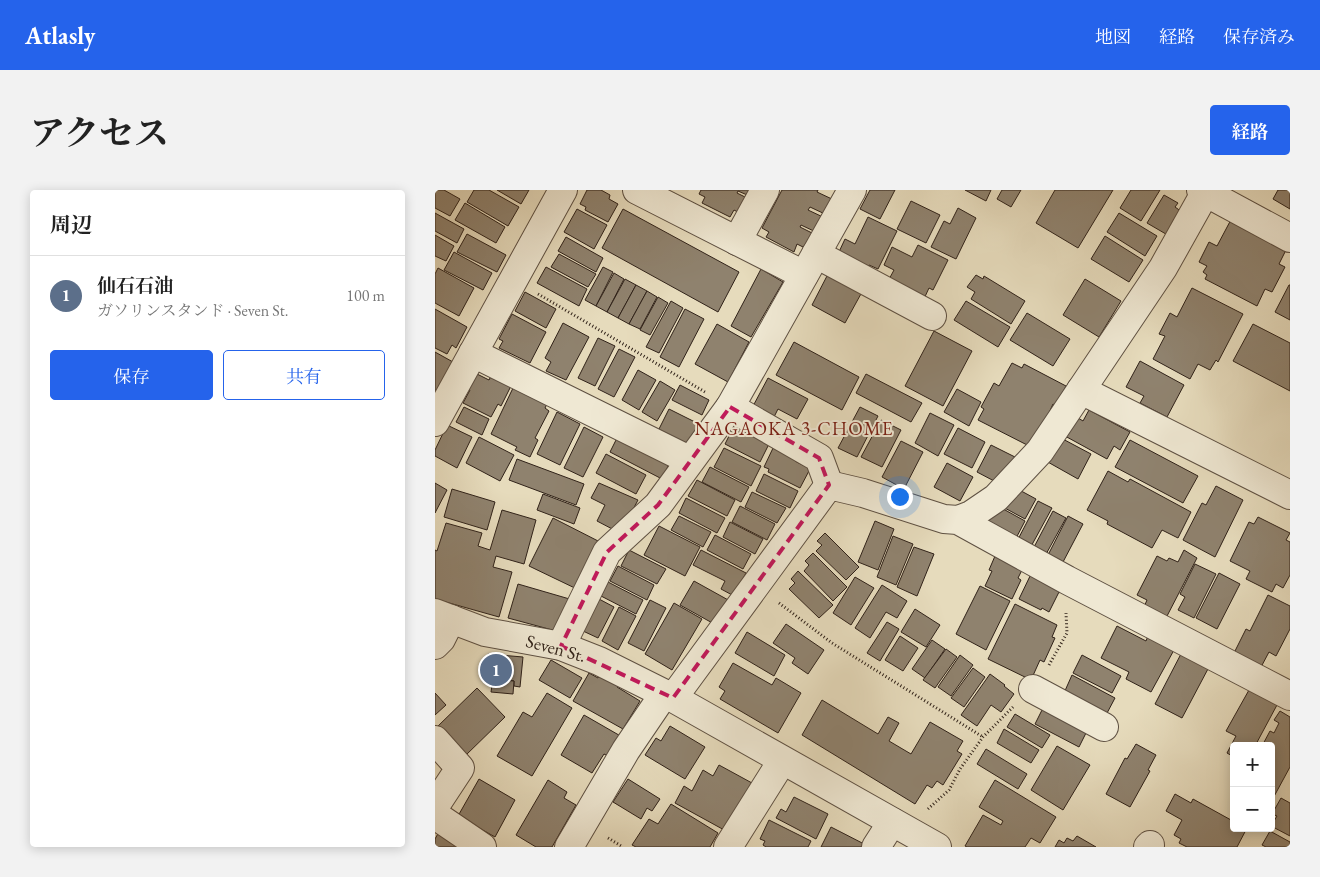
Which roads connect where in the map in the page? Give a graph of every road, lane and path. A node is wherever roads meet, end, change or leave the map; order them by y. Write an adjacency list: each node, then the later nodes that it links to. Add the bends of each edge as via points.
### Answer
1 (563, 190): 10 (street)
2 (637, 190): 6 (street)
3 (765, 190): 8 (street)
4 (853, 190): 9 (street)
5 (1203, 192): 7 (street); 13 (street, via 1163,268)
6 (680, 200): 8 (street)
7 (1290, 238)
8 (737, 242): 9 (street)
9 (810, 265): 11 (street); 14 (street)
10 (514, 280): 12 (street); 14 (path)
11 (932, 316)
12 (473, 353): 15 (street); 16 (street)
13 (1081, 390): 18 (street); 19 (street, via 1040,451 996,498)
14 (730, 407): 16 (street); 17 (street, via 819,458)
15 (435, 422)
16 (689, 460): 23 (street, via 659,505 607,552)
17 (829, 485): 19 (street, via 944,519); 20 (street)
18 (1290, 495)
19 (958, 520): 26 (street)
20 (755, 585): 25 (street); 32 (path, via 832,644 983,736 949,790)
21 (443, 616): 22 (street, via 441,640); 23 (street, Seven St., via 485,632)
22 (435, 645)
23 (561, 646): 25 (street, Seven St.)
24 (1033, 689): 27 (street)
25 (668, 696): 29 (street, Seven St.); 34 (street, via 626,750)
26 (1290, 696)
27 (1104, 727)
28 (435, 740): 30 (street, via 460,768)
29 (782, 761): 32 (street, Seven St.); 35 (street)
30 (435, 806)
31 (435, 815): 33 (street)
32 (898, 826): 36 (street); 37 (street, Seven St.)
33 (482, 847)
34 (569, 847)
35 (728, 847)
36 (876, 847)
37 (937, 847)

